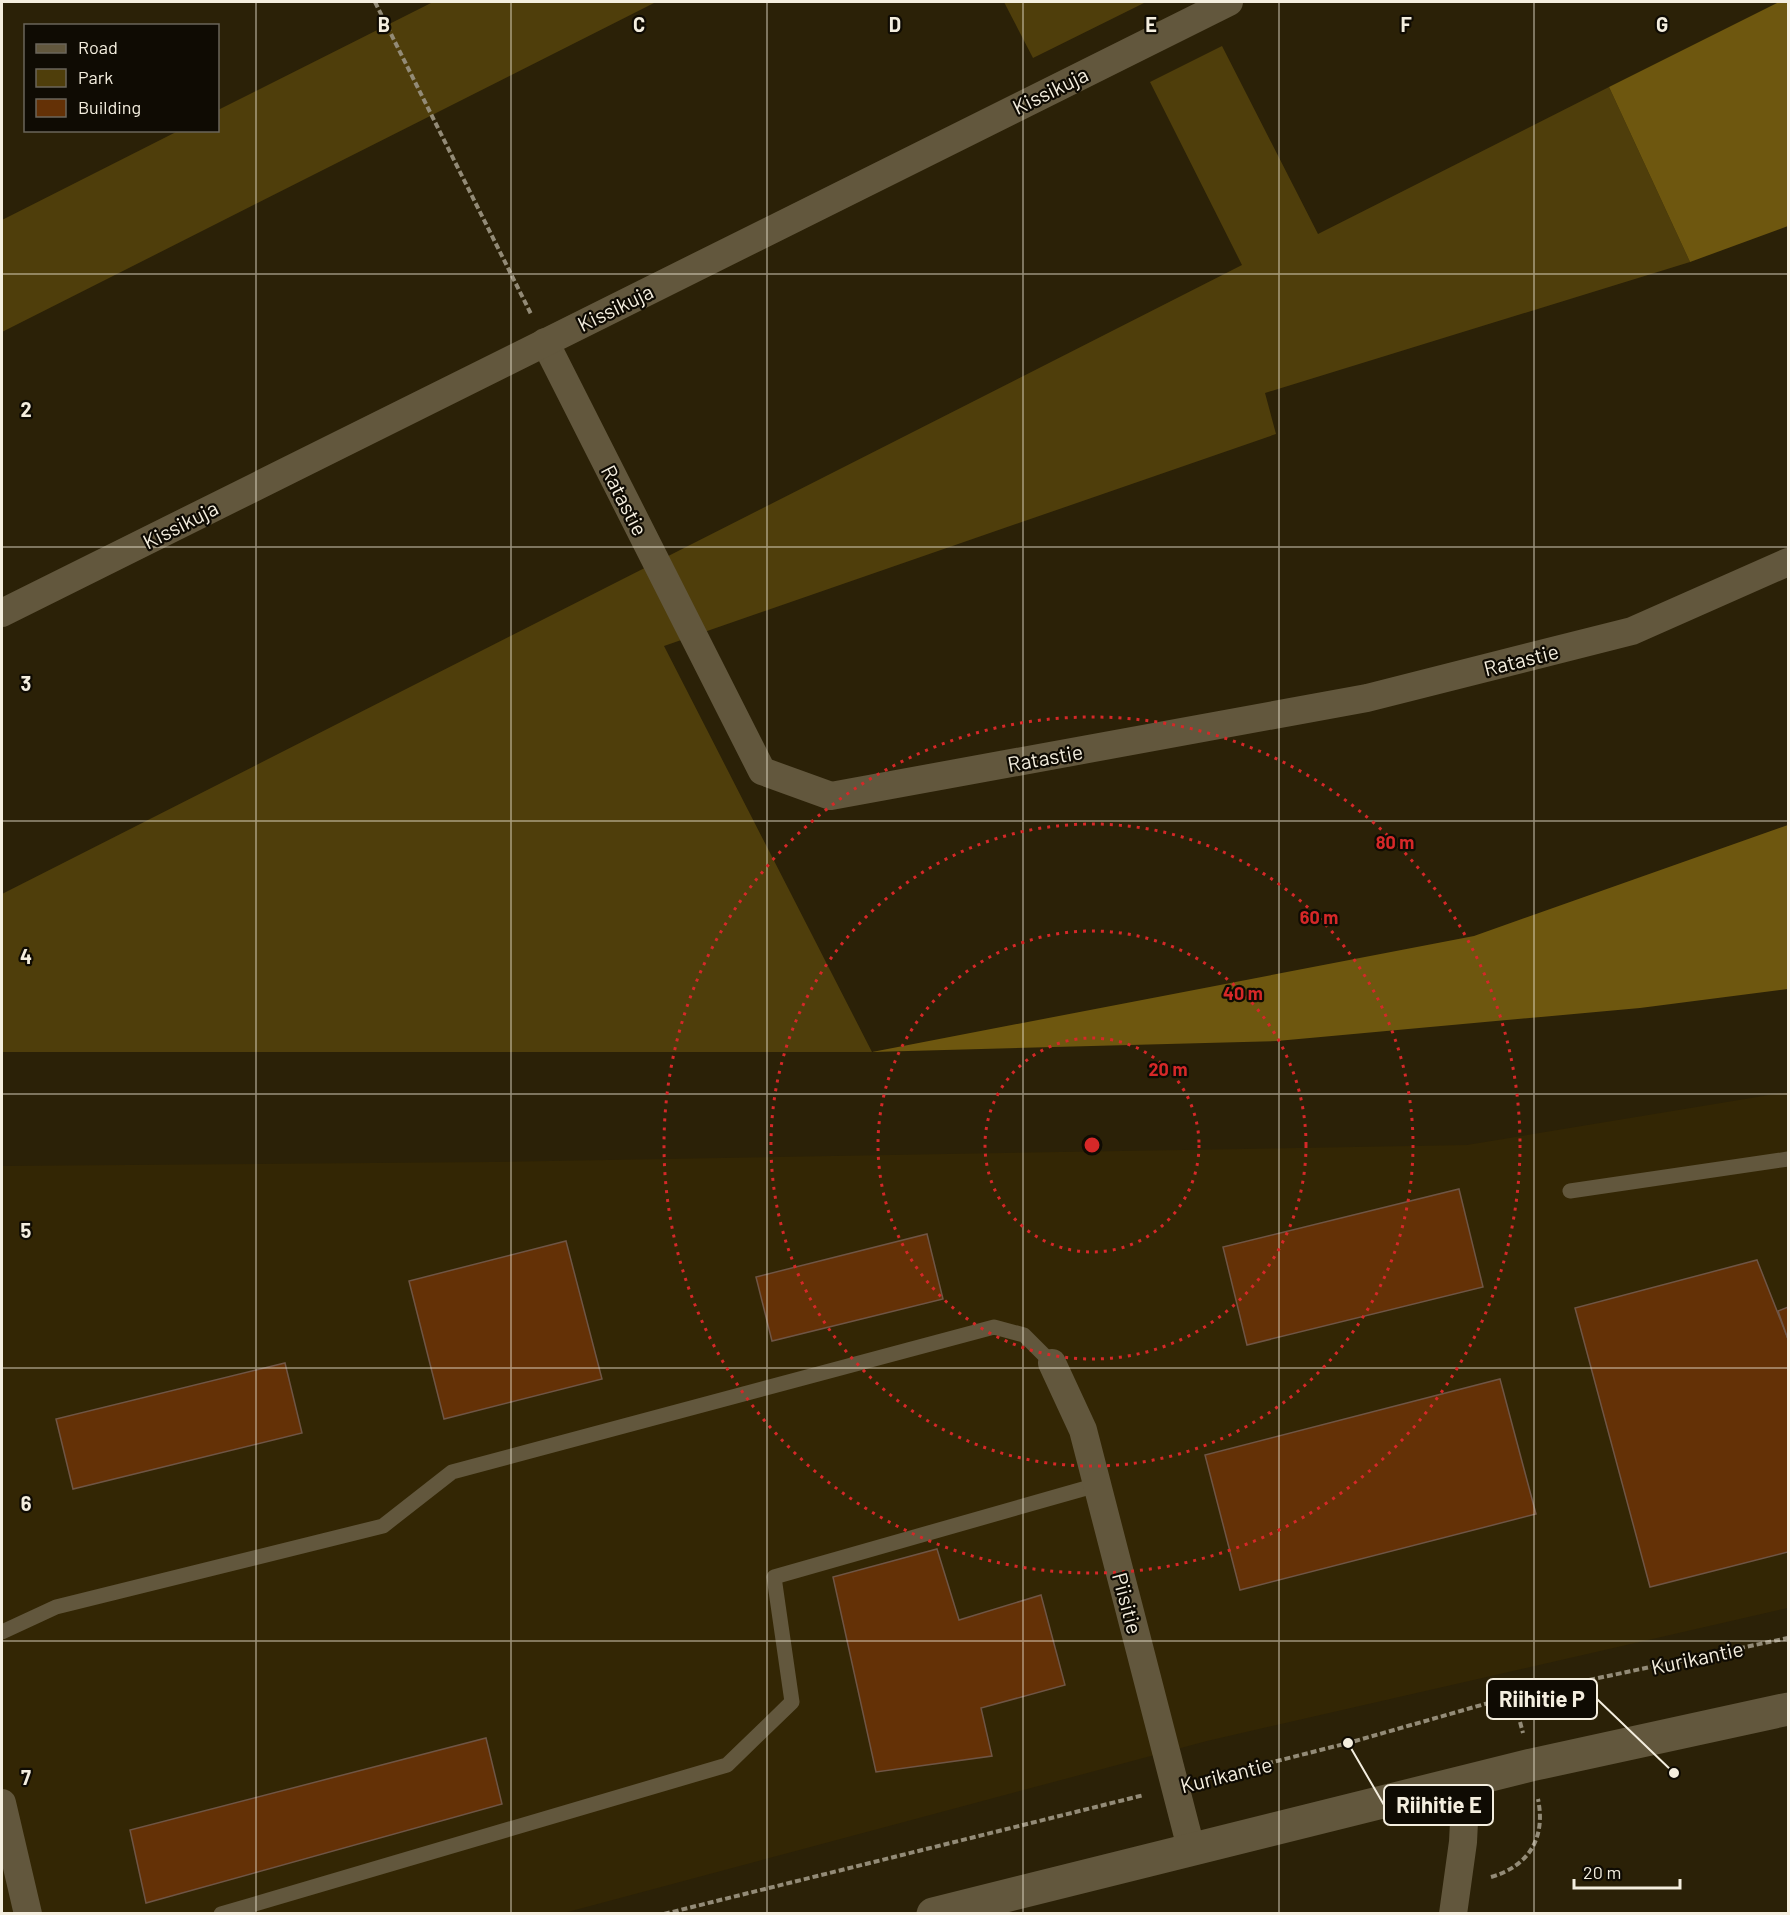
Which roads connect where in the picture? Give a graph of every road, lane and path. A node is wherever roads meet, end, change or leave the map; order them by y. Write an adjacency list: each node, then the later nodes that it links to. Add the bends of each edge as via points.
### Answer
1 (375, 2): 3 (path)
2 (1229, 2): 3 (street, Kissikuja)
3 (545, 342): 4 (street, Ratastie, via 762,771 831,796 1367,698 1632,631); 5 (street, Kissikuja)
4 (1788, 562)
5 (2, 613)
6 (1788, 1159): 7 (lane)
7 (1570, 1191)
8 (1052, 1363): 9 (street, Piisitie, via 1083,1430); 10 (lane, via 1024,1335 994,1327 452,1472 383,1526 56,1607)
9 (1098, 1485): 16 (street, Piisitie); 21 (lane, via 774,1577 792,1702 727,1765)
10 (2, 1632)
11 (1788, 1638): 12 (path, Kurikantie)
12 (1513, 1696): 14 (path); 16 (path, Kurikantie)
13 (1788, 1709): 14 (street)
14 (1531, 1765): 15 (street); 19 (path, via 1541,1814 1534,1845 1526,1859 1506,1873)
15 (1466, 1781): 18 (street); 19 (street)
16 (1177, 1787): 18 (street, Piisitie); 22 (path, Kurikantie)
17 (2, 1803): 20 (street)
18 (1191, 1848): 23 (street)
19 (1455, 1900)
20 (28, 1914)
21 (221, 1914)
22 (664, 1914)
23 (933, 1914)

